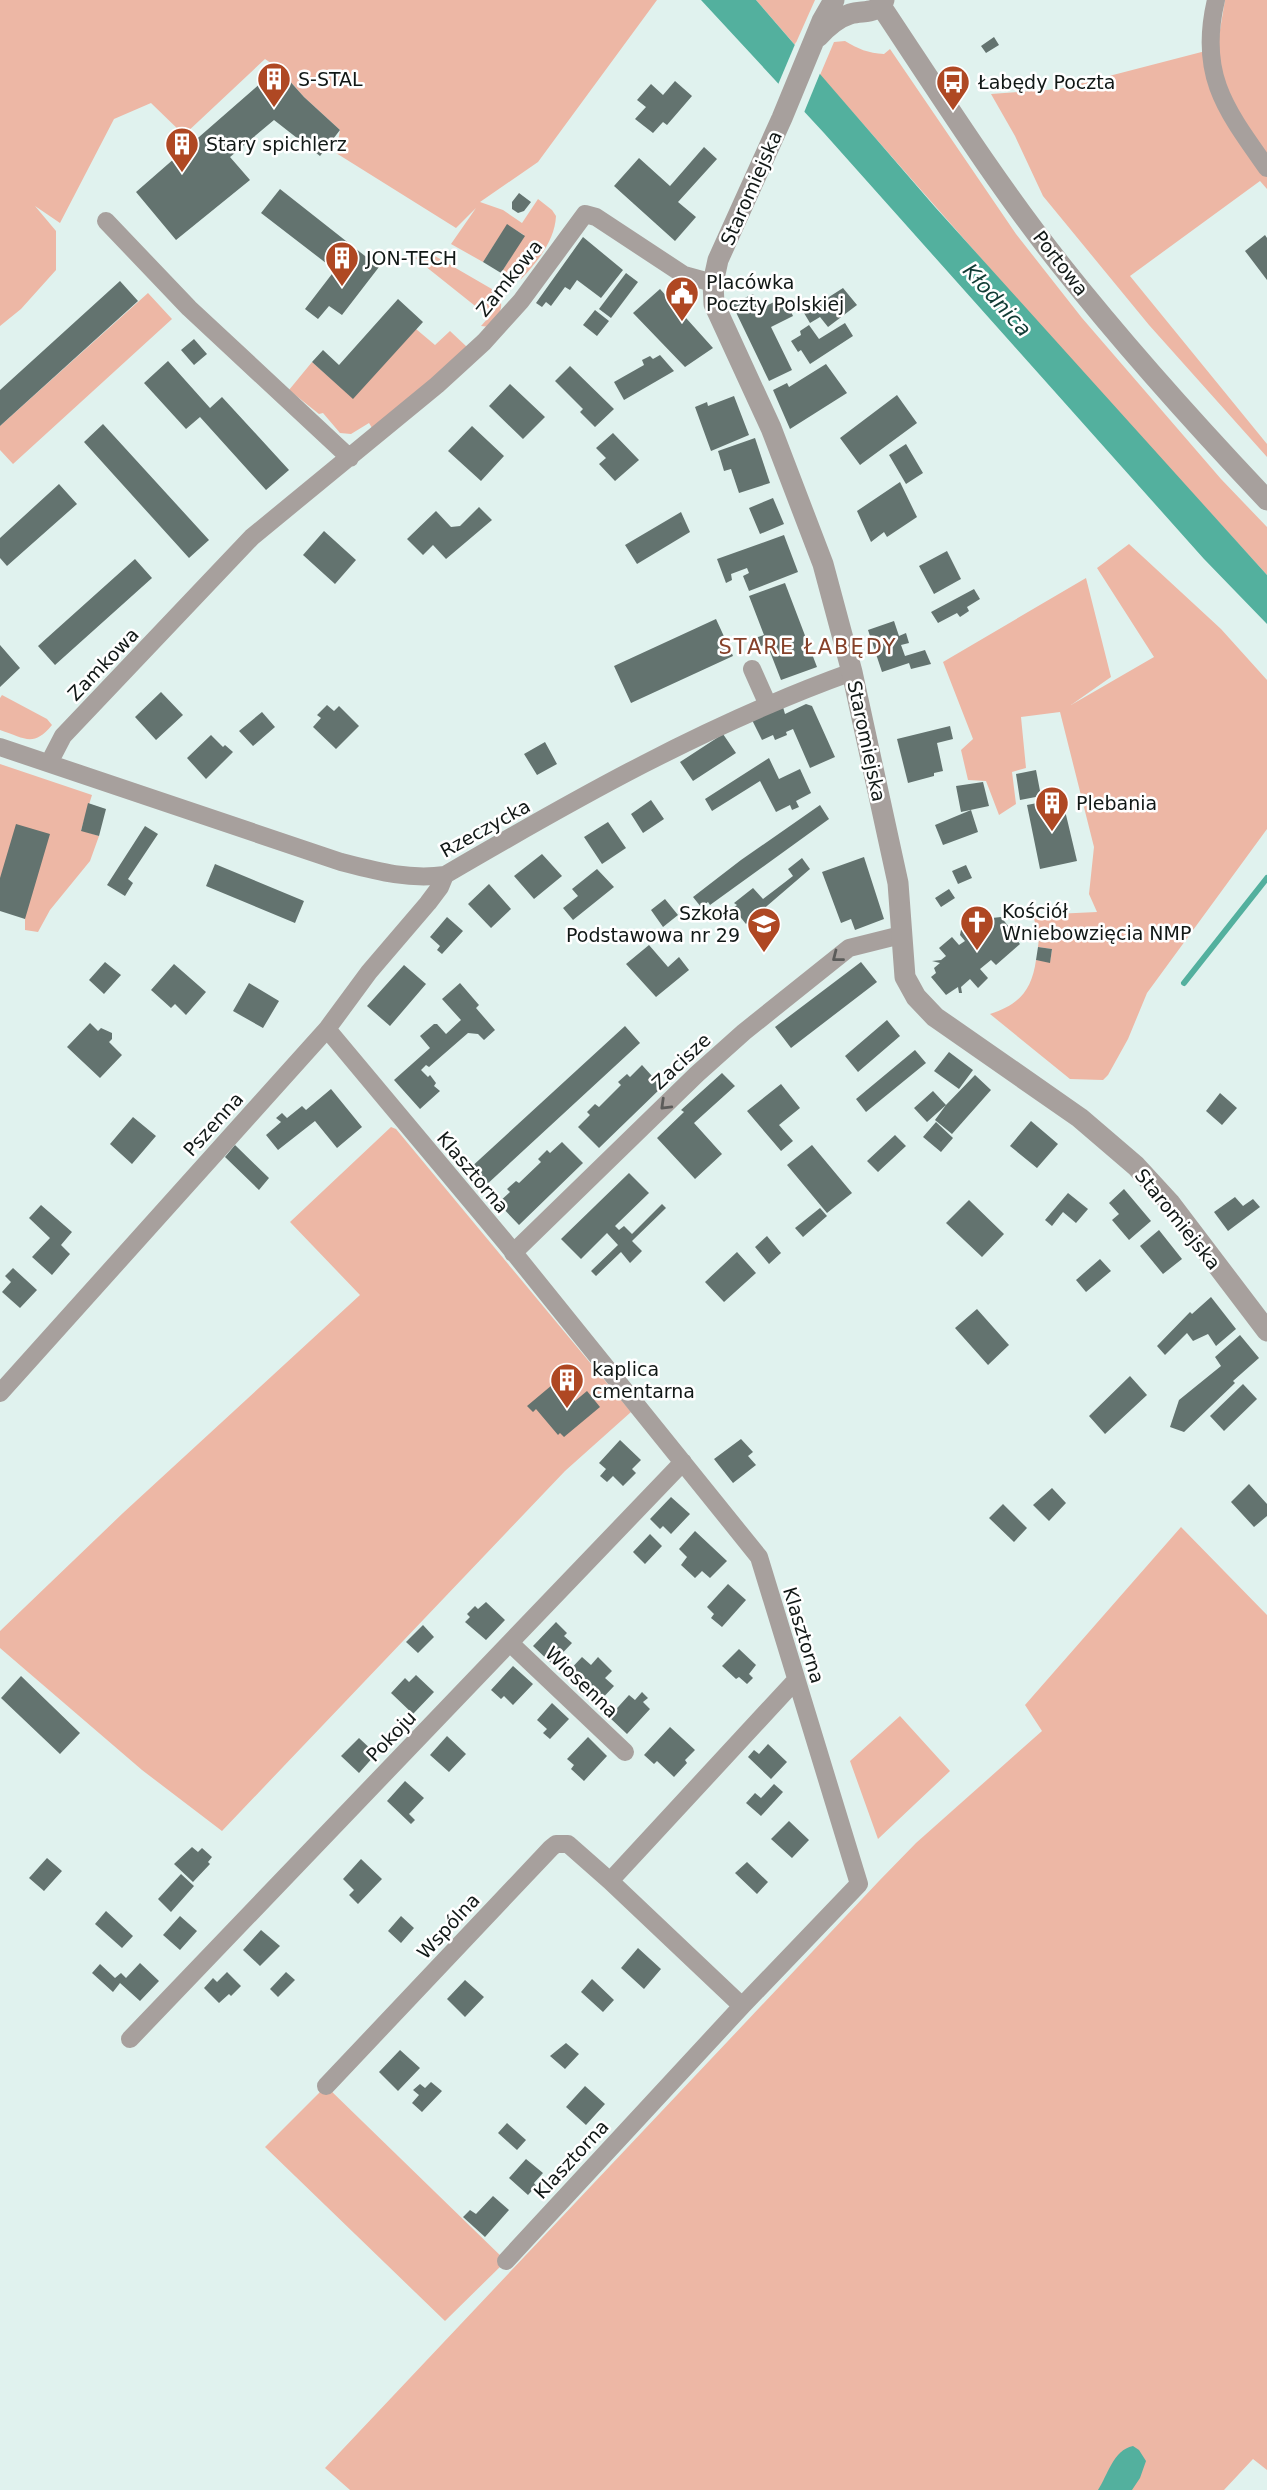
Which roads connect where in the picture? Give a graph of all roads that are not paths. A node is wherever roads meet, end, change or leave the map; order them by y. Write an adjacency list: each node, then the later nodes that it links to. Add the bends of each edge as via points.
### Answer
1 (834, 0): 4 (street, Staromiejska)
2 (1216, 0): 5 (street, via 1210,41 1216,85 1227,111)
3 (868, 5): 4 (street, Staromiejska, via 828,26); 9 (street, Portowa, via 1060,264)
4 (816, 39): 7 (street, Staromiejska, via 718,260)
5 (1267, 168)
6 (106, 221): 8 (street, via 189,307)
7 (713, 283): 8 (street, Zamkowa, via 684,275 585,214 502,323); 11 (street, Staromiejska, via 714,304 771,428 823,564)
8 (349, 458): 14 (street, Zamkowa, via 252,537 63,736)
9 (1267, 500)
10 (752, 669): 12 (street)
11 (852, 672): 12 (street, Rzeczycka); 16 (street, Staromiejska, via 898,883)
12 (768, 705): 15 (street, Rzeczycka, via 618,779)
13 (0, 747): 14 (street, Rzeczycka)
14 (49, 763): 15 (street, Rzeczycka, via 341,862 405,877)
15 (445, 874): 17 (street, Pszenna, via 428,903)
16 (901, 935): 18 (street, Zacisze, one-way to 18, via 849,948 744,1032); 19 (street, Staromiejska, via 905,976 922,1005 1080,1118 1136,1167 1170,1203)
17 (327, 1029): 18 (street, Klasztorna); 20 (street, Pszenna)
18 (513, 1252): 21 (street, Klasztorna)
19 (1267, 1331)
20 (0, 1393)
21 (683, 1462): 22 (street, Pokoju); 23 (street, Klasztorna, via 758,1557)
22 (510, 1643): 24 (street, Wiosenna); 27 (street, Pokoju)
23 (796, 1680): 25 (street); 26 (street, Klasztorna, via 859,1884)
24 (625, 1752)
25 (610, 1881): 26 (street, Wspólna); 28 (street, Wspólna, via 568,1844 556,1844)
26 (742, 2006): 29 (street, Klasztorna)
27 (130, 2039)
28 (326, 2086)
29 (506, 2261)

